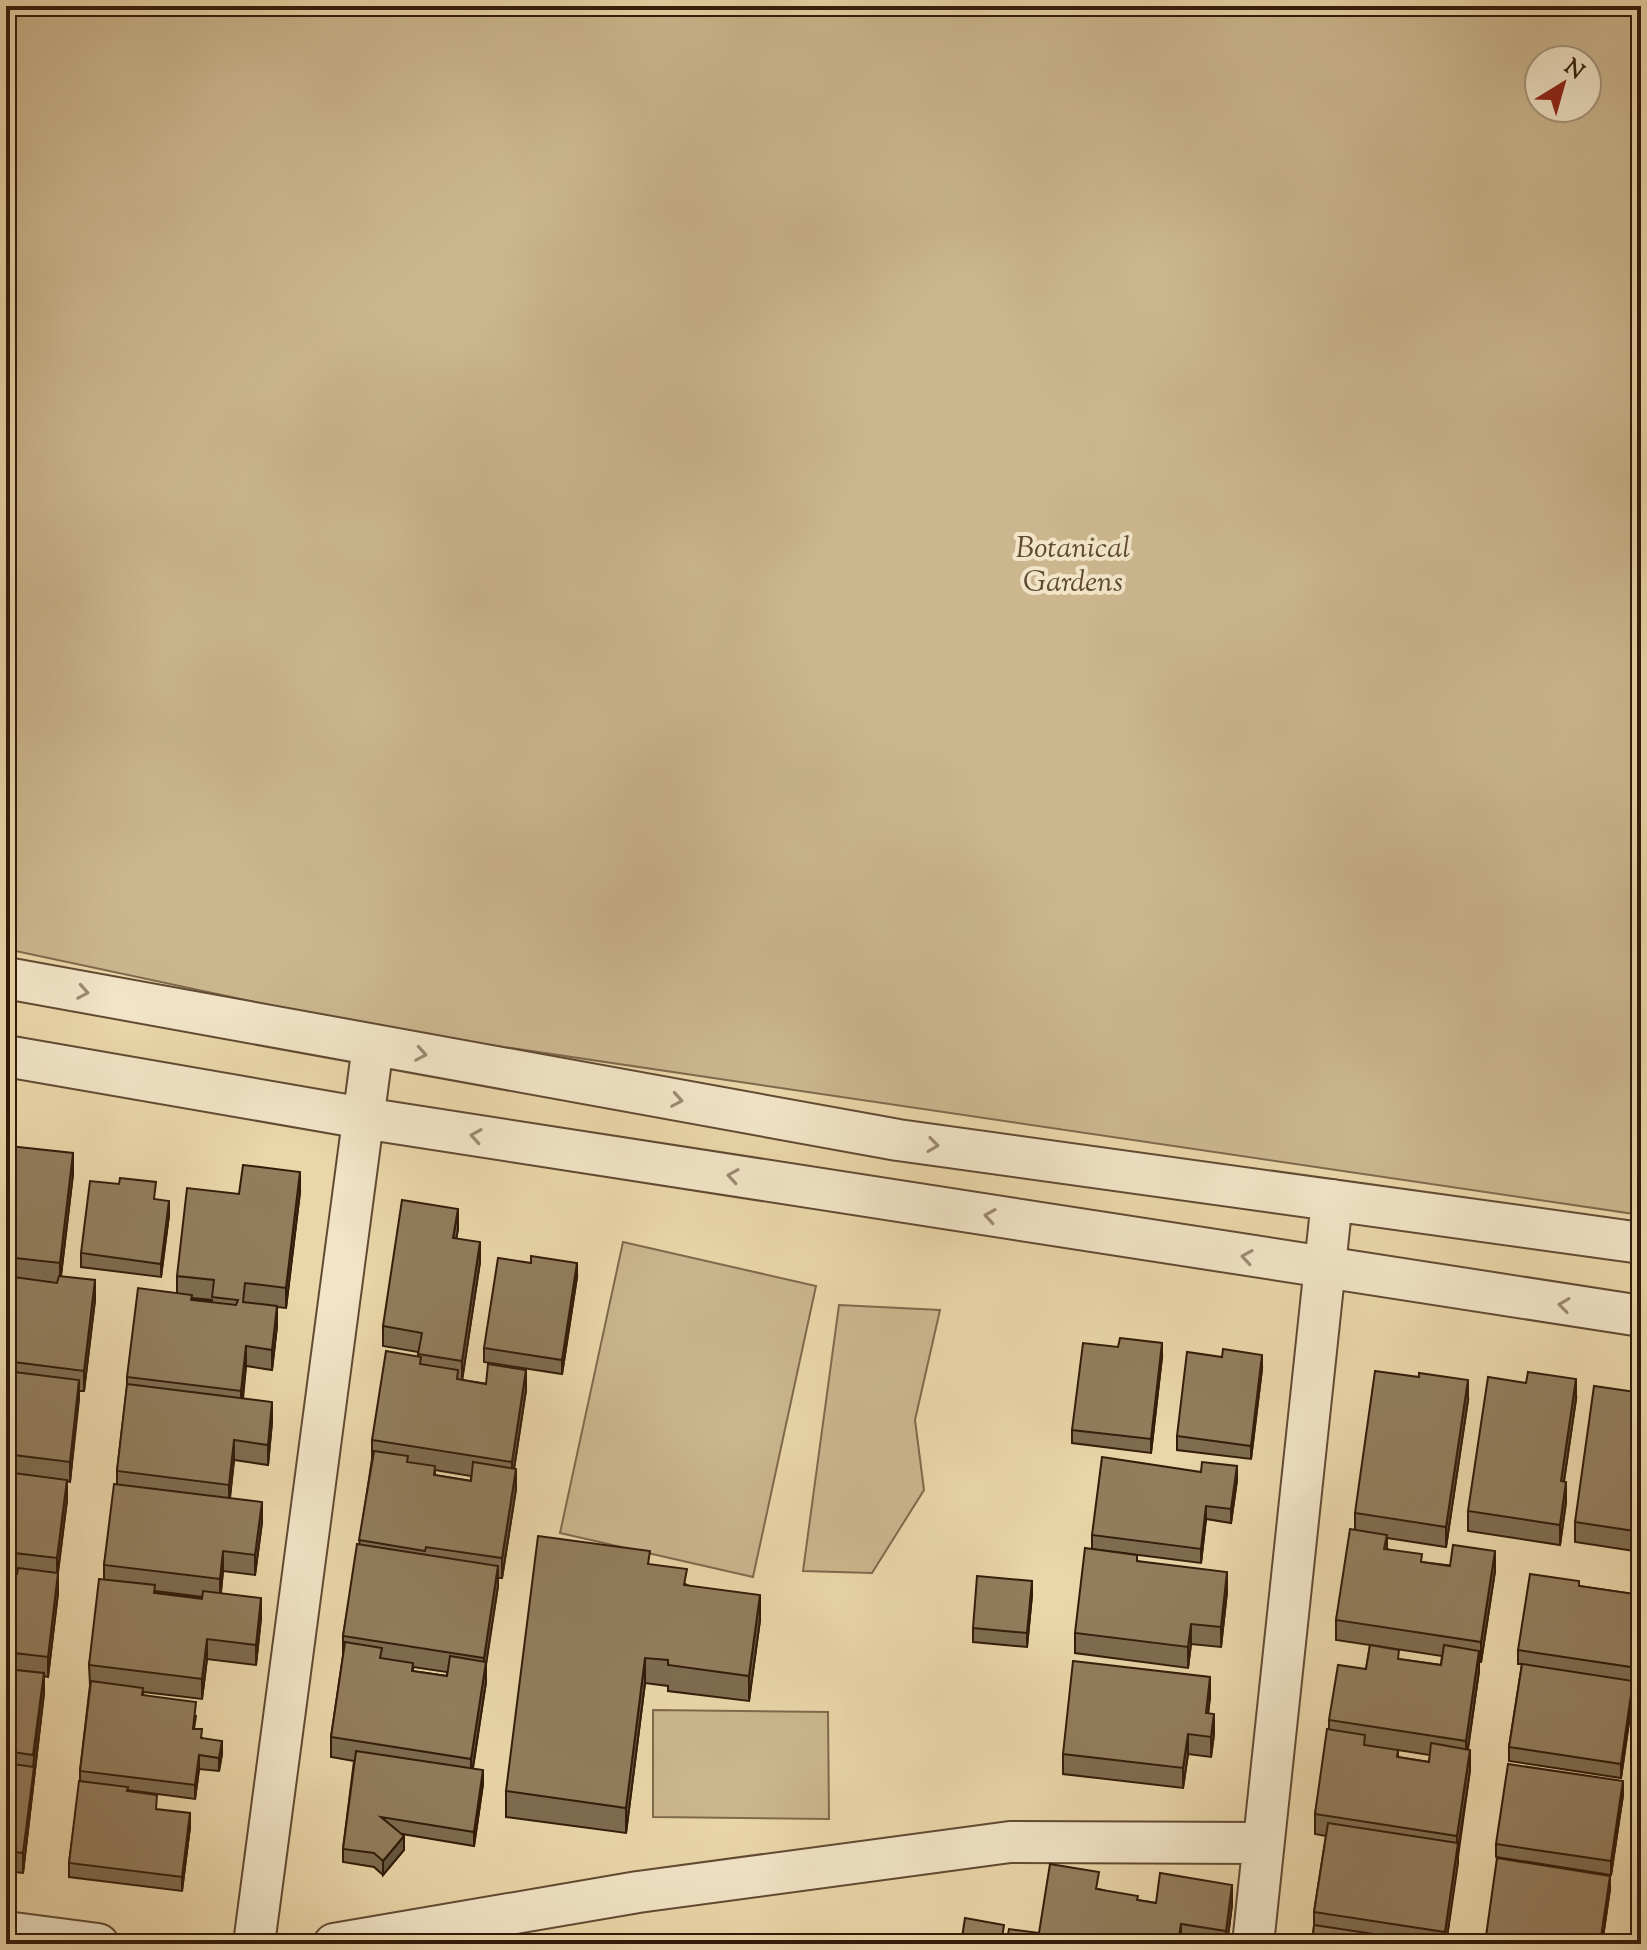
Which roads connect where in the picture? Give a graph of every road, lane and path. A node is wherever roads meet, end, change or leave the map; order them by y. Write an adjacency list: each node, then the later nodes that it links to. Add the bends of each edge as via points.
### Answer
1 (6, 978): 2 (street, one-way to 2)
2 (373, 1045): 4 (street); 5 (street, one-way to 5, via 898,1140)
3 (6, 1056): 4 (street)
4 (363, 1118): 7 (street, one-way to 4); 12 (street)
5 (1332, 1200): 6 (street); 7 (street)
6 (1641, 1243)
7 (1324, 1269): 8 (street, one-way to 7); 9 (street)
8 (1641, 1316)
9 (1263, 1843): 13 (street, via 1010,1842 638,1892); 14 (street)
10 (6, 1932): 11 (street)
11 (98, 1944)
12 (254, 1944)
13 (334, 1944)
14 (1253, 1944)

